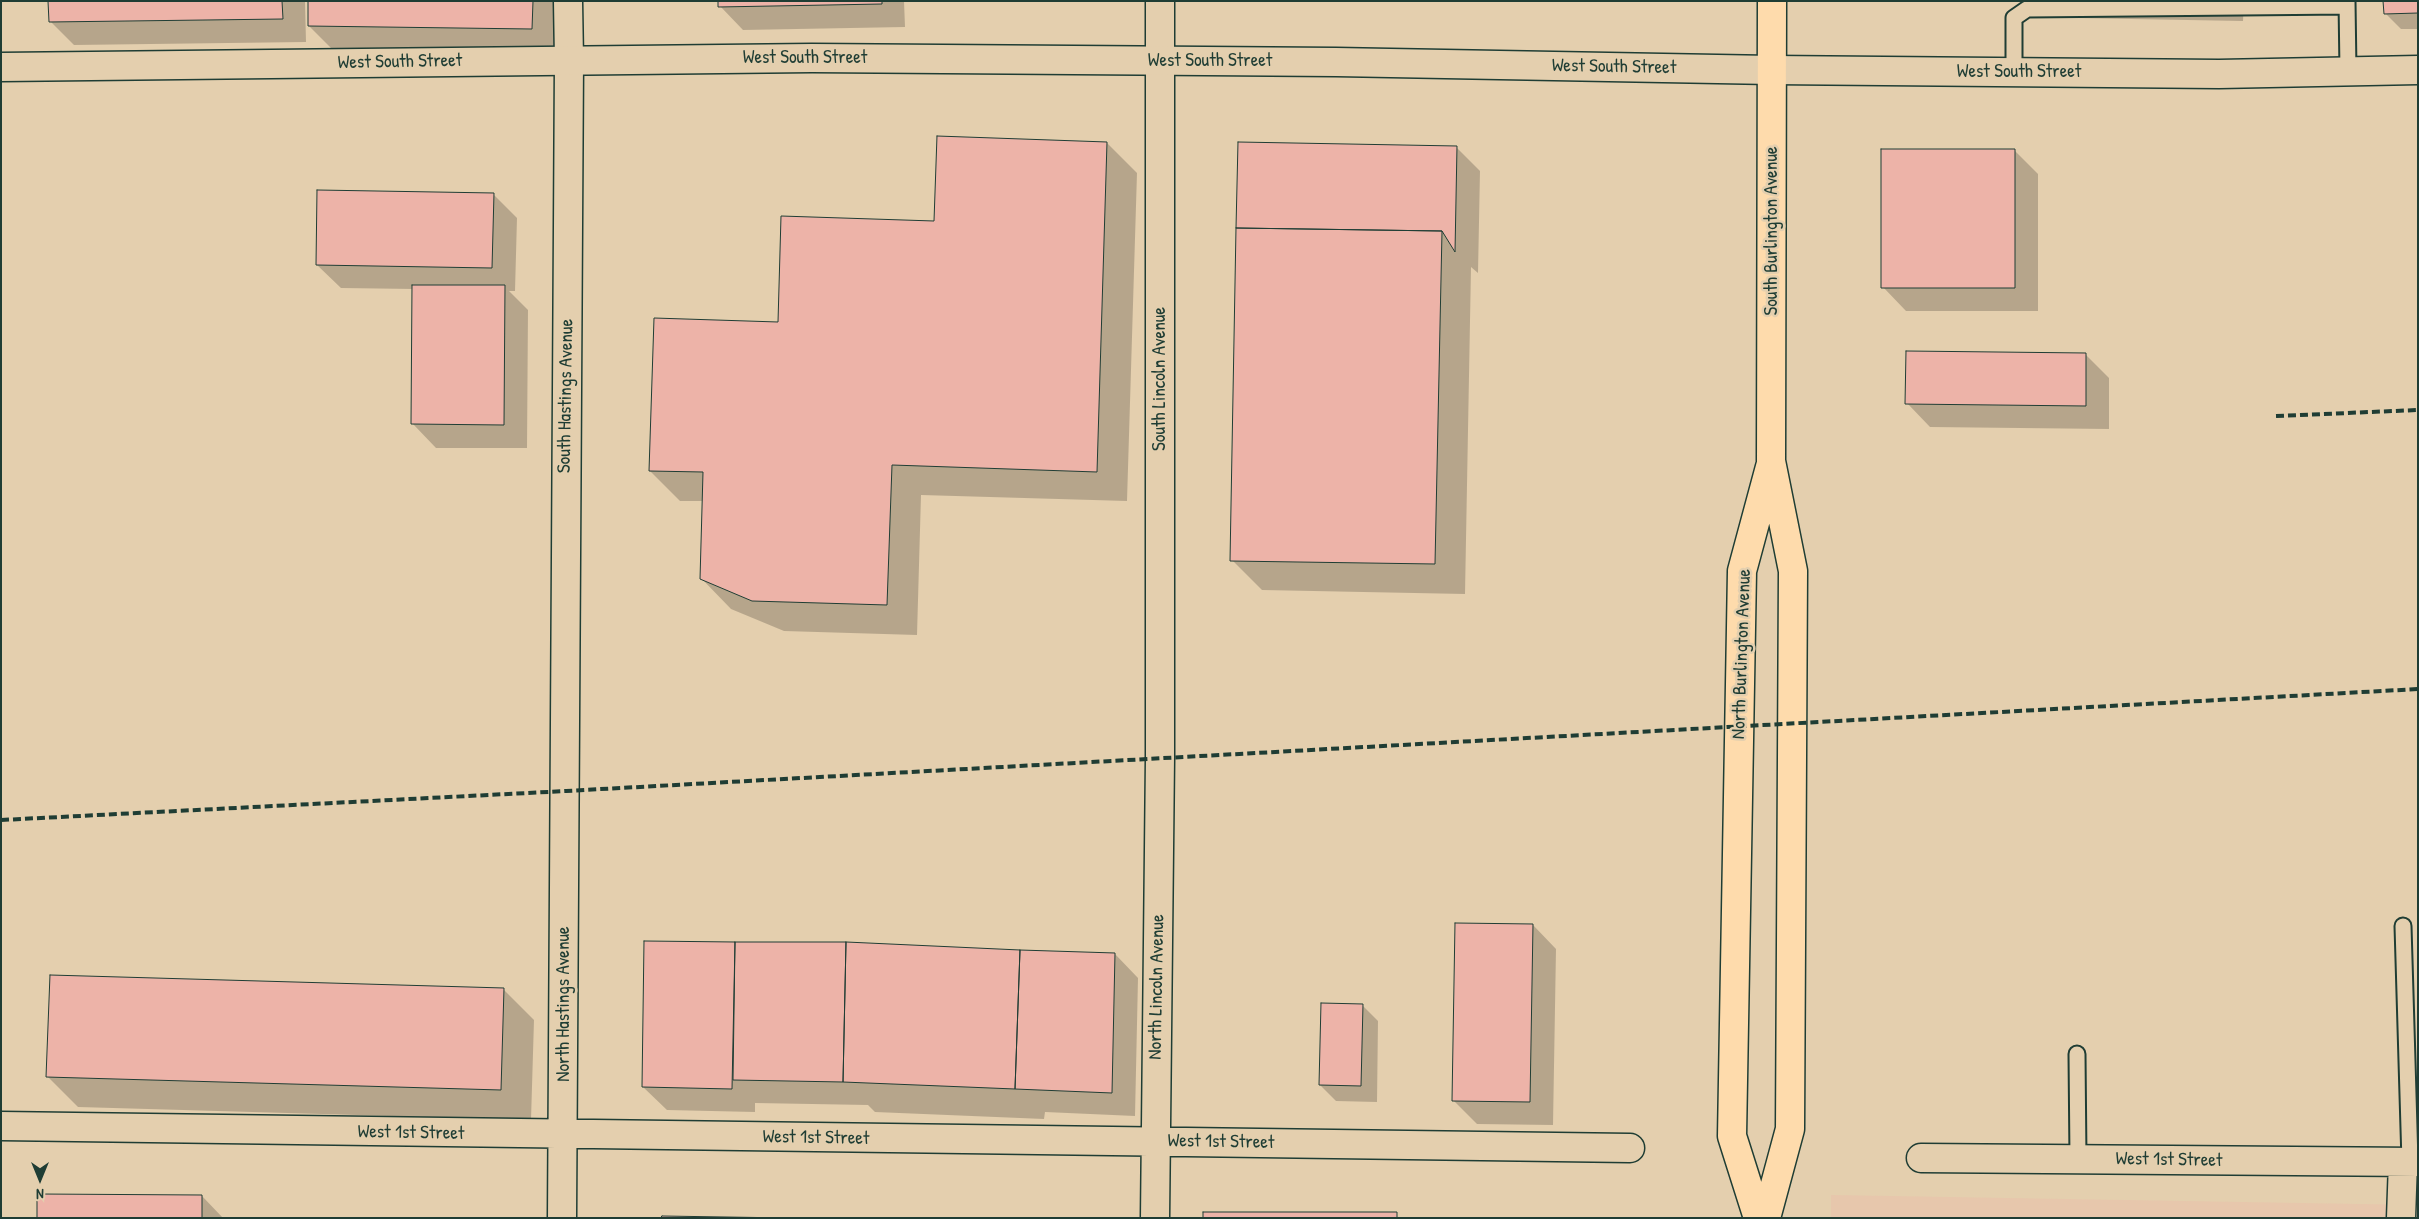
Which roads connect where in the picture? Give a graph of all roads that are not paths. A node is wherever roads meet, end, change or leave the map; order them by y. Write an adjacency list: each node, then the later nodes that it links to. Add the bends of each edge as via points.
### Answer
1 (568, 1): 5 (street, South Hastings Avenue)
2 (1160, 1): 6 (street, South Lincoln Avenue)
3 (1772, 1): 8 (highway, South Burlington Avenue)
4 (2347, 4): 10 (lane); 11 (lane, via 2027,9 2014,18)
5 (570, 60): 6 (street, West South Street); 7 (street, West South Street); 14 (street, South Hastings Avenue)
6 (1160, 60): 8 (street, West South Street); 13 (street, South Lincoln Avenue)
7 (1, 67)
8 (1772, 70): 11 (street, West South Street); 12 (highway, South Burlington Avenue)
9 (2418, 70): 10 (street, West South Street)
10 (2348, 71): 11 (street, West South Street, via 2218,74)
11 (2014, 72)
12 (1771, 461): 26 (highway, North Burlington Avenue, via 1742,571 1740,651 1732,1136); 27 (highway, via 1793,571 1790,1129)
13 (1160, 757): 19 (street, North Lincoln Avenue)
14 (566, 791): 18 (street, North Hastings Avenue)
15 (2403, 926): 23 (lane)
16 (2077, 1054): 22 (lane)
17 (1, 1126): 18 (street, West 1st Street)
18 (563, 1135): 19 (street, West 1st Street); 24 (street, North Hastings Avenue)
19 (1156, 1141): 20 (street, West 1st Street); 25 (street, North Lincoln Avenue)
20 (1630, 1148)
21 (1921, 1158): 22 (street, West 1st Street)
22 (2078, 1159): 23 (street, West 1st Street)
23 (2410, 1162): 28 (street)
24 (562, 1218)
25 (1155, 1218)
26 (1758, 1218)
27 (1766, 1218)
28 (2402, 1218)

